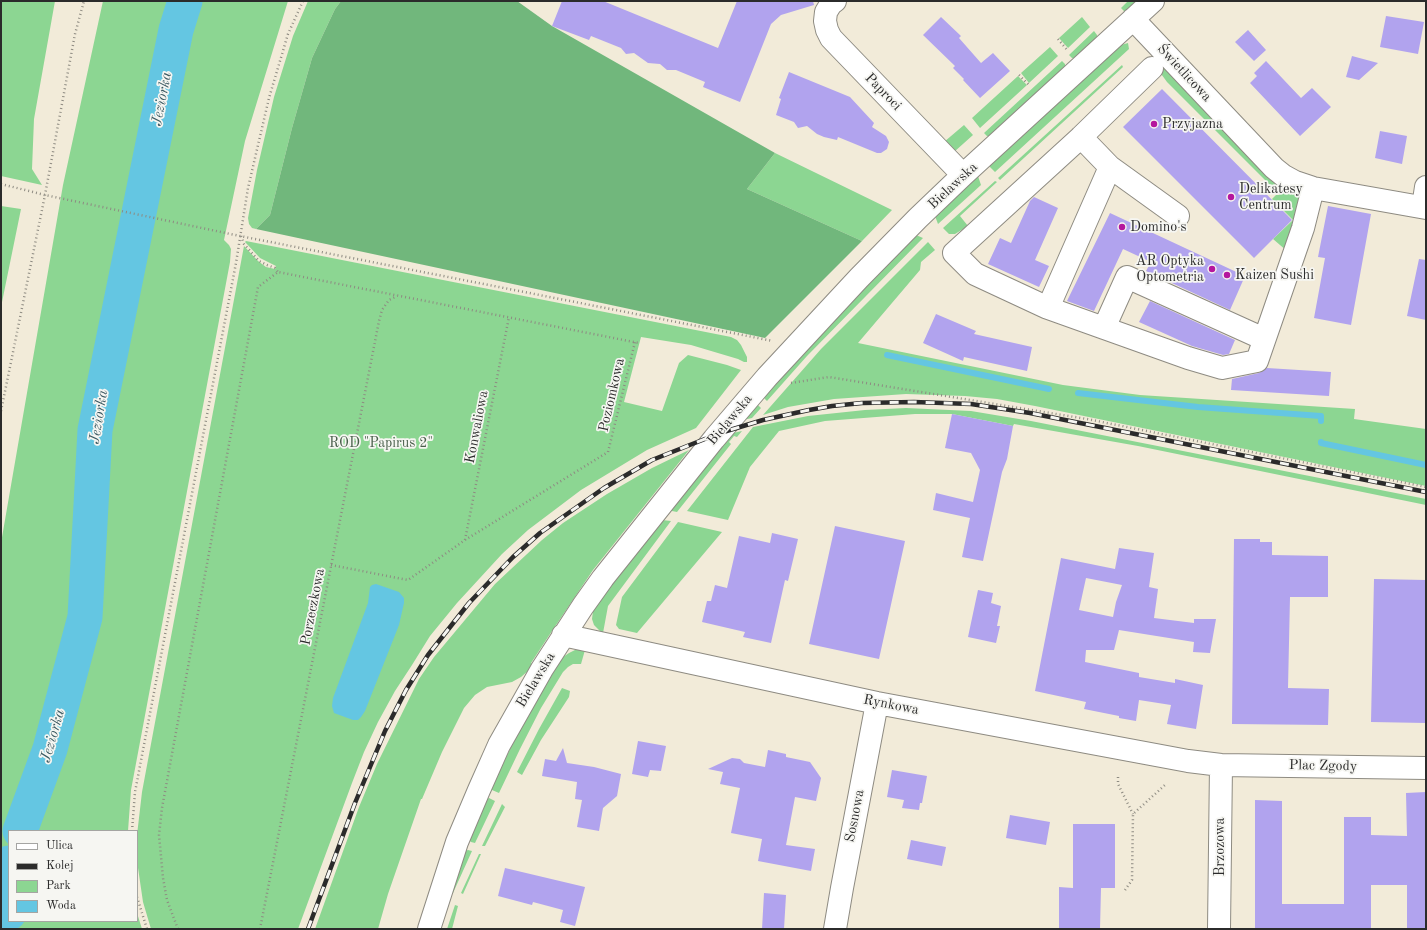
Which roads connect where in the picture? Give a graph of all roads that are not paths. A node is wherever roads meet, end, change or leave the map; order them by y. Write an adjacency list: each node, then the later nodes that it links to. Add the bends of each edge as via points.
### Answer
1 (835, 1): 7 (street, Paproci, via 830,4 825,21 831,38)
2 (1153, 1): 3 (street, Bielawska)
3 (1133, 19): 7 (street, Bielawska); 8 (street, Świetlicowa, via 1274,168 1295,182)
4 (1152, 68): 5 (street)
5 (1081, 137): 6 (street); 11 (street, via 948,248 971,279)
6 (1110, 167): 10 (street); 11 (street)
7 (963, 175): 14 (street, Bielawska, via 794,346 657,509 603,578)
8 (1313, 188): 9 (street, Świetlicowa); 13 (street, via 1304,228)
9 (1425, 201)
10 (1178, 216)
11 (1040, 308): 12 (street)
12 (1104, 328): 13 (street, via 1222,368 1257,361); 13 (street, via 1127,277)
13 (1264, 339)
14 (563, 635): 15 (street, Rynkowa); 18 (street, Bielawska, via 499,745 457,842)
15 (877, 703): 16 (street, Rynkowa); 19 (street, Sosnowa)
16 (1221, 765): 17 (street, Plac Zgody); 20 (street, Brzozowa)
17 (1426, 768)
18 (429, 929)
19 (835, 929)
20 (1220, 929)

